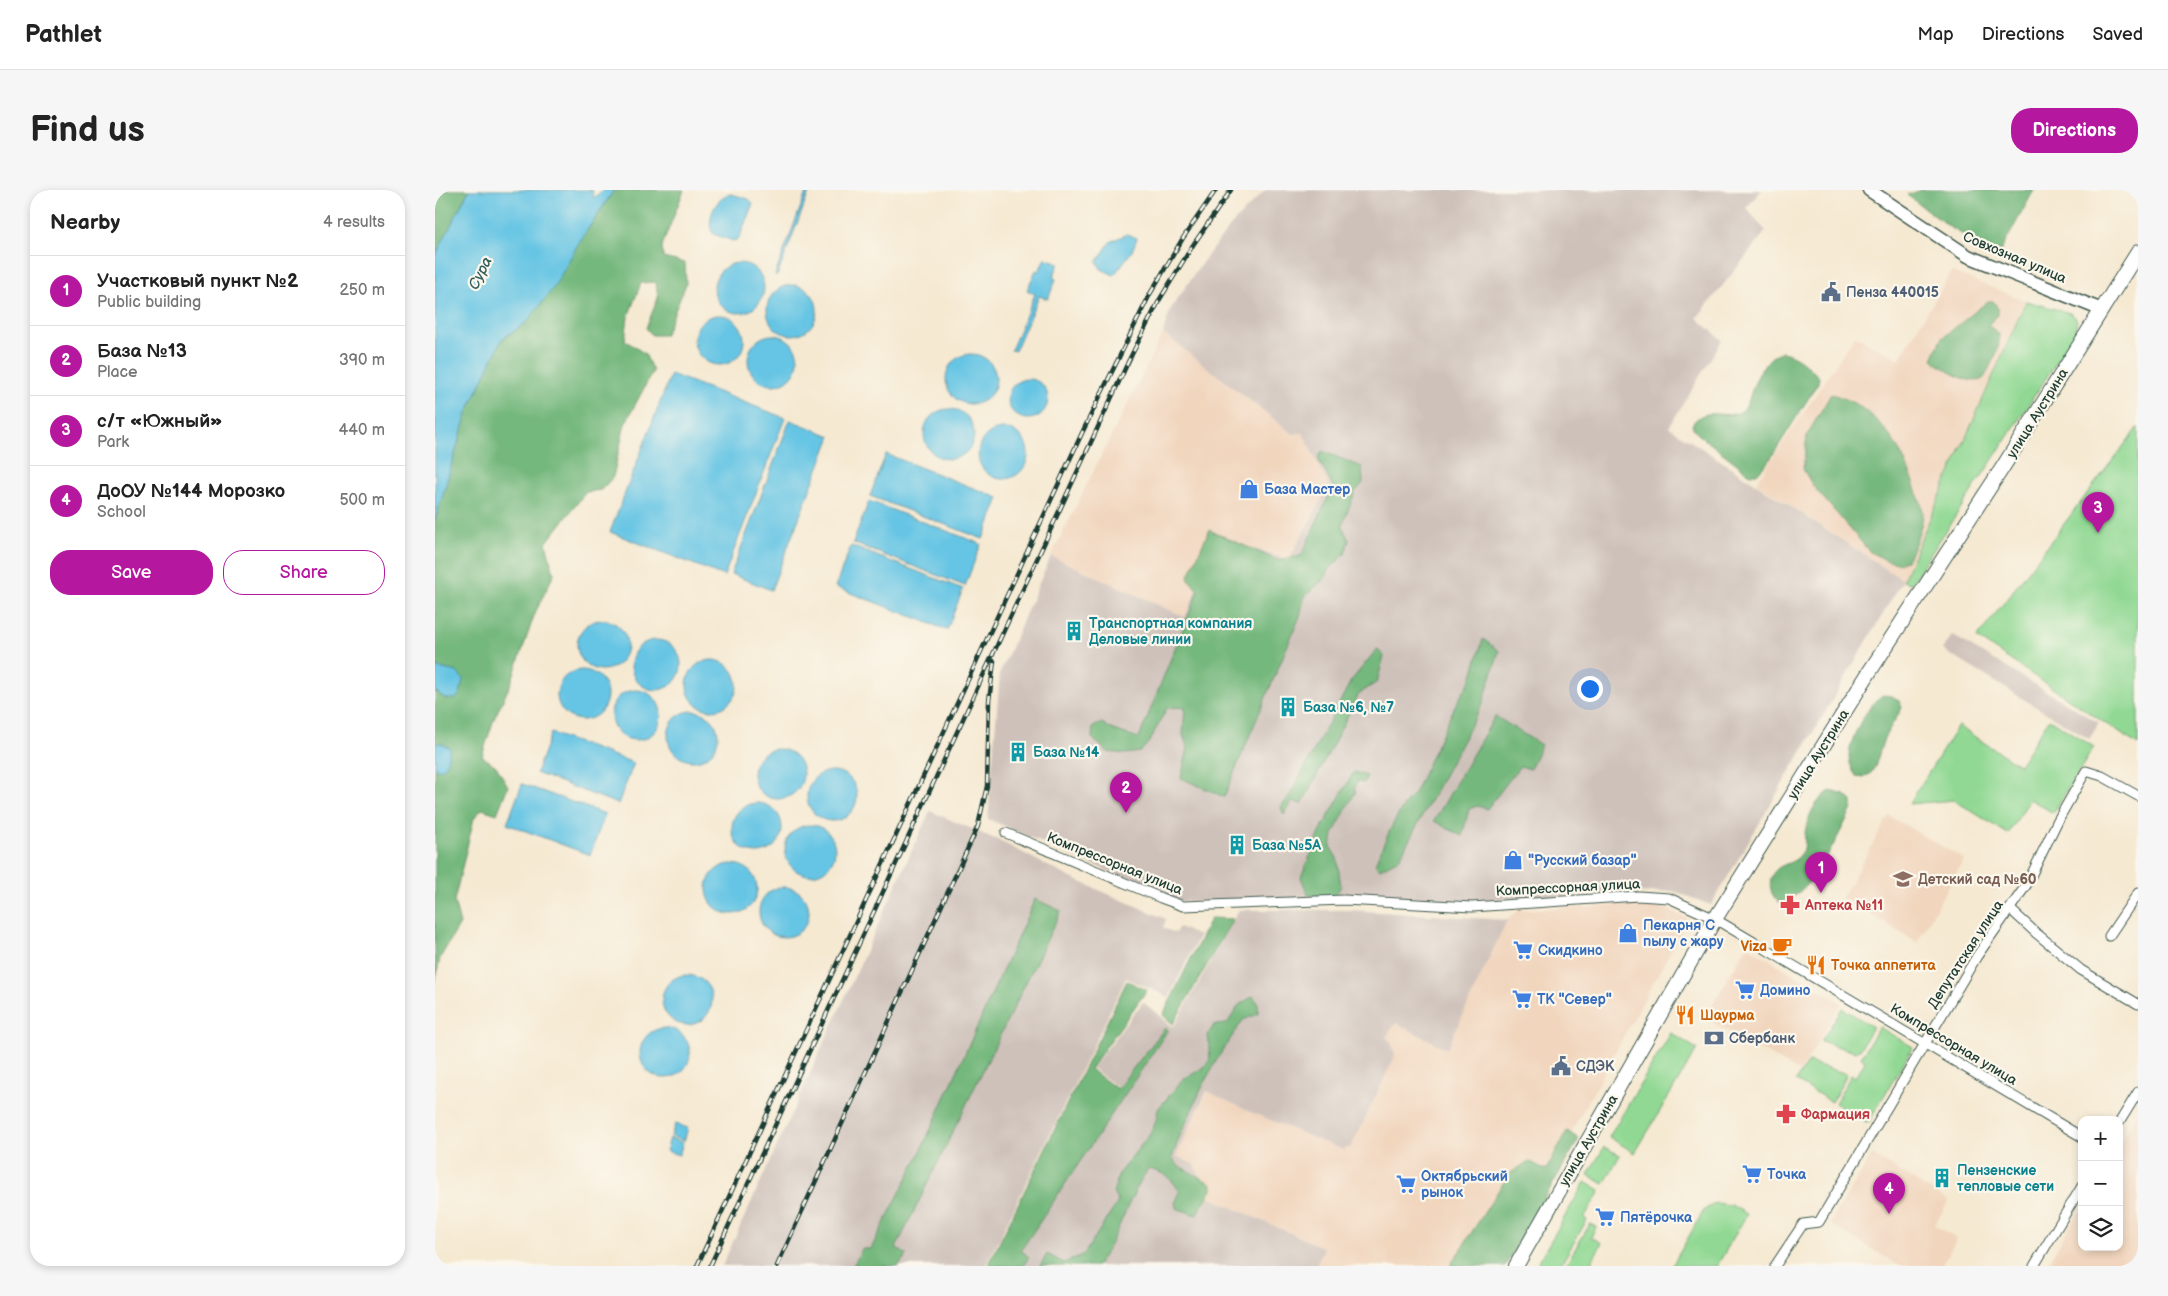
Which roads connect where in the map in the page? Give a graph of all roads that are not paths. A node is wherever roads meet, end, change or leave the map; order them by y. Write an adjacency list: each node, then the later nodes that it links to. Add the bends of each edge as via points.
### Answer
1 (1869, 190): 3 (main road, Совхозная улица, via 1968,256)
2 (2138, 252): 3 (main road, улица Аустрина)
3 (2102, 310): 8 (main road, улица Аустрина)
4 (2138, 796): 7 (street, Депутатская улица, via 2086,771 2027,884)
5 (1006, 833): 8 (street, Компрессорная улица, via 1183,906 1344,900 1472,907 1638,896 1669,898)
6 (2138, 893): 9 (street)
7 (2010, 909): 10 (street, via 2081,970); 11 (street, Депутатская улица, via 1977,956)
8 (1715, 919): 11 (street, Компрессорная улица); 16 (main road, улица Аустрина)
9 (2109, 936)
10 (2138, 1004)
11 (1925, 1043): 14 (street, Компрессорная улица); 17 (street, Депутатская улица, via 1819,1222 1803,1224)
12 (2138, 1092): 13 (street)
13 (2123, 1116)
14 (2078, 1135)
15 (2078, 1193): 18 (street)
16 (1516, 1266)
17 (1775, 1266)
18 (2034, 1266)

